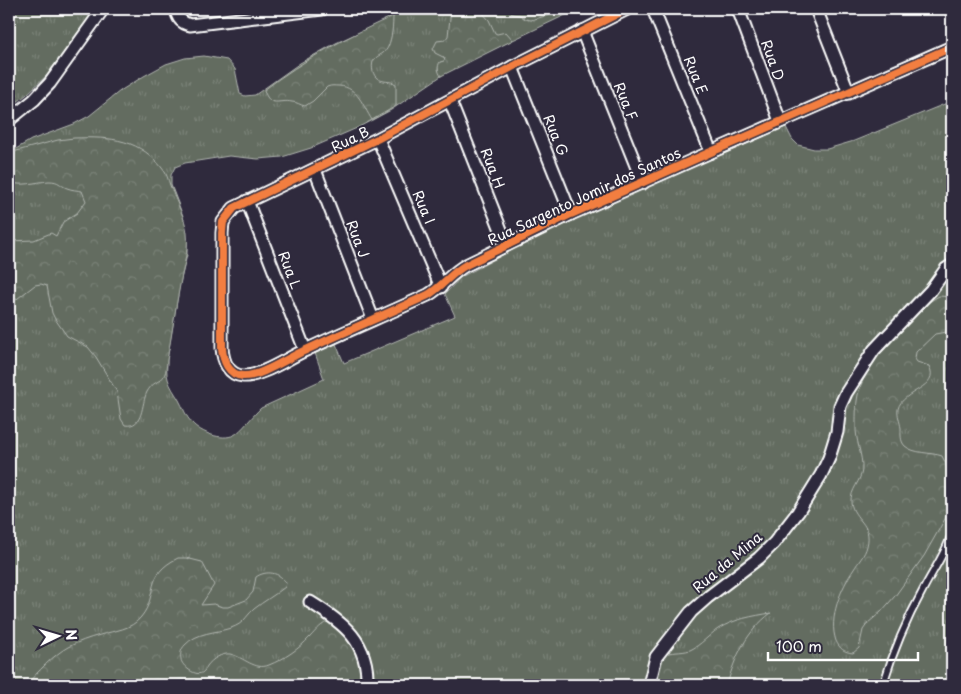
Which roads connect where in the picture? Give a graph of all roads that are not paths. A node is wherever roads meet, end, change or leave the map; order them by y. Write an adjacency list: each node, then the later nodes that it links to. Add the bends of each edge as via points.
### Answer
1 (103, 9): 13 (street, via 50,83)
2 (322, 9): 7 (street, via 196,25 181,21)
3 (627, 9): 8 (street, Rua B)
4 (653, 9): 16 (street, Rua E)
5 (738, 9): 14 (street, Rua D)
6 (816, 9): 11 (street)
7 (176, 12)
8 (582, 31): 10 (street, Rua B); 18 (street, Rua F)
9 (952, 47): 11 (street, Rua Sargento Jomir dos Santos)
10 (512, 67): 12 (street, Rua B); 20 (street, Rua G)
11 (849, 93): 14 (street, Rua Sargento Jomir dos Santos)
12 (450, 101): 15 (street, Rua B); 21 (street, Rua H)
13 (9, 120)
14 (780, 121): 16 (street, Rua Sargento Jomir dos Santos)
15 (378, 139): 17 (street, Rua B); 23 (street, Rua I)
16 (710, 152): 18 (street, Rua Sargento Jomir dos Santos)
17 (315, 170): 19 (street, Rua B); 24 (street, Rua J)
18 (643, 183): 20 (street, Rua Sargento Jomir dos Santos)
19 (247, 201): 25 (street, Rua L); 26 (street, Rua B, via 228,215 223,222 222,233 222,348 225,363)
20 (572, 214): 21 (street, Rua Sargento Jomir dos Santos)
21 (507, 246): 23 (street, Rua Sargento Jomir dos Santos, via 460,268)
22 (952, 265): 30 (street, Rua da Mina, via 874,350 846,393 840,406 830,458 798,512 759,558 691,612 656,657)
23 (441, 287): 24 (street, Rua Sargento Jomir dos Santos)
24 (372, 320): 25 (street, Rua Sargento Jomir dos Santos)
25 (305, 350): 26 (street, Rua Sargento Jomir dos Santos, via 256,374 243,376)
26 (234, 372)
27 (952, 532): 31 (lane, via 906,622)
28 (310, 602): 29 (street, via 341,622 356,641 366,663)
29 (367, 685)
30 (650, 685)
31 (883, 685)

